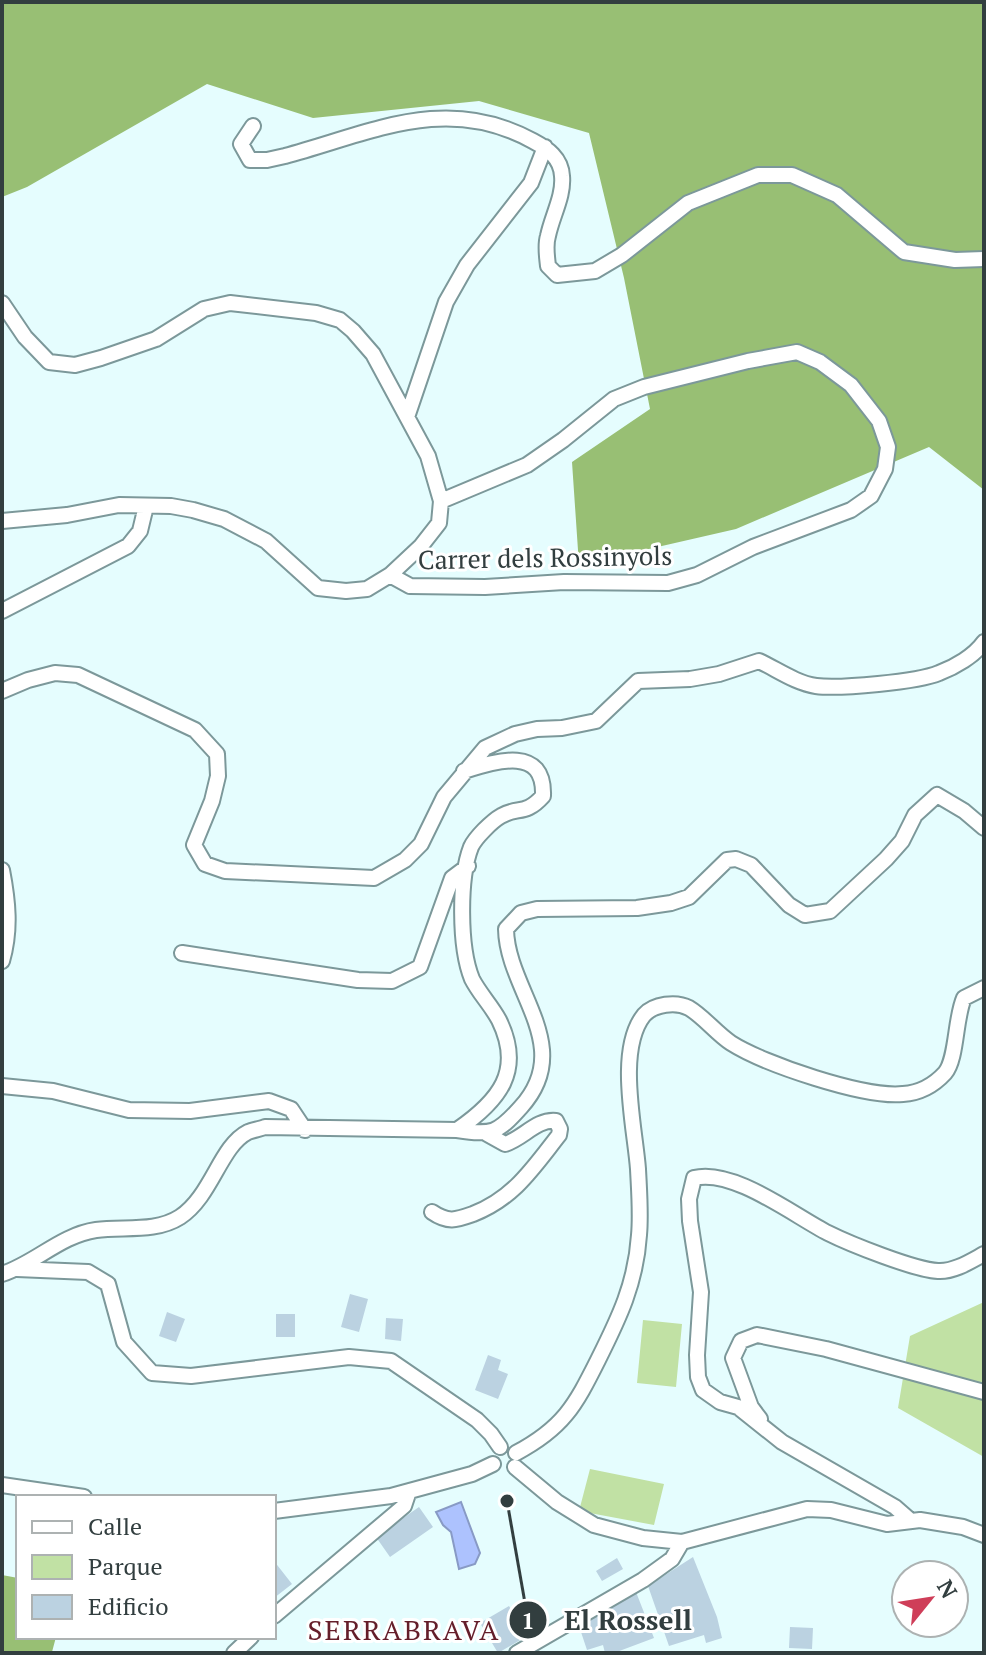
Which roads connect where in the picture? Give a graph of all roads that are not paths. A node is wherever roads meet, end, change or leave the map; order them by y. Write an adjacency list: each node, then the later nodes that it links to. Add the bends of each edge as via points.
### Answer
1 (253, 126): 2 (street, via 241,144 250,160 285,156 415,119 480,121)
2 (545, 147): 3 (street, via 556,157 562,176 547,240 548,266 557,275 595,271 688,203 758,175 792,175 837,195 904,252); 5 (street, via 531,183 467,265 446,302)
3 (984, 259)
4 (2, 303): 5 (street, via 49,362 75,365 156,339 217,306 254,304 316,313 340,320 353,331 385,373)
5 (407, 417): 6 (street, via 428,456)
6 (441, 501): 9 (street, via 439,523); 9 (street, Carrer dels Rossinyols, via 527,465 614,399 644,387 797,352 851,385 879,421 888,447 885,469 871,496 851,510 668,583 410,586)
7 (146, 506): 8 (street); 9 (street, via 193,510 244,529 281,552 318,588 367,589); 10 (street, via 140,531 128,546)
8 (2, 521)
9 (390, 575)
10 (2, 611)
11 (984, 642): 13 (street, via 936,675 883,682 812,686 759,661 690,679 638,681 596,721 515,734 485,748)
12 (2, 691): 13 (street, via 55,673 78,675 195,730 217,754 218,776 194,845 205,864 225,871 374,878 421,844 444,797)
13 (464, 772): 15 (street, via 507,759 537,769 544,779 543,796 532,808 501,815 472,844)
14 (984, 828): 23 (street, via 937,795 915,815 886,859 830,911 805,915 751,865 736,859 727,860 689,897 671,903 521,913 506,929 506,949 537,1024 542,1067 532,1095 506,1125)
15 (468, 866): 17 (street, via 452,878 420,967 392,981); 22 (street, via 464,950 472,978 507,1041 509,1075 483,1113)
16 (2, 870): 18 (street, via 9,903)
17 (182, 953)
18 (2, 961)
19 (984, 988): 30 (street, via 964,998 947,1070 929,1087 903,1094 866,1093 755,1057 687,1007 660,1005 645,1014 634,1034 629,1096 639,1233 625,1308 574,1408)
20 (2, 1086): 21 (street, via 53,1091 129,1110 190,1111 269,1101 291,1109)
21 (305, 1130): 22 (street); 26 (street, via 265,1127 246,1133 231,1147 202,1197 176,1219 162,1225 93,1230)
22 (457, 1130): 23 (street)
23 (487, 1134): 24 (street, via 505,1144 545,1120 556,1121 560,1129 500,1202 454,1220)
24 (432, 1212)
25 (984, 1254): 28 (street, via 939,1271 907,1263 830,1234 741,1185 707,1175 694,1178 689,1199 701,1292 698,1377 703,1390 738,1407)
26 (9, 1271): 29 (street, via 88,1272 108,1284 124,1342 152,1373 191,1376 349,1357 391,1361 477,1420)
27 (984, 1392): 28 (street, via 757,1335 741,1341 733,1358 751,1407)
28 (770, 1432): 36 (street)
29 (500, 1447): 30 (street, via 511,1447); 31 (street, via 492,1455)
30 (516, 1460): 31 (street, via 505,1472); 38 (street, via 557,1502 594,1525)
31 (493, 1464): 33 (street)
32 (2, 1485): 34 (street)
33 (409, 1491): 35 (street); 39 (street, via 404,1506)
34 (70, 1495)
35 (276, 1511)
36 (911, 1521): 37 (street); 38 (street, via 887,1524 807,1509)
37 (984, 1535)
38 (682, 1542): 42 (street, via 672,1559 643,1580)
39 (276, 1614)
40 (249, 1639): 41 (street)
41 (234, 1653)
42 (517, 1653)

